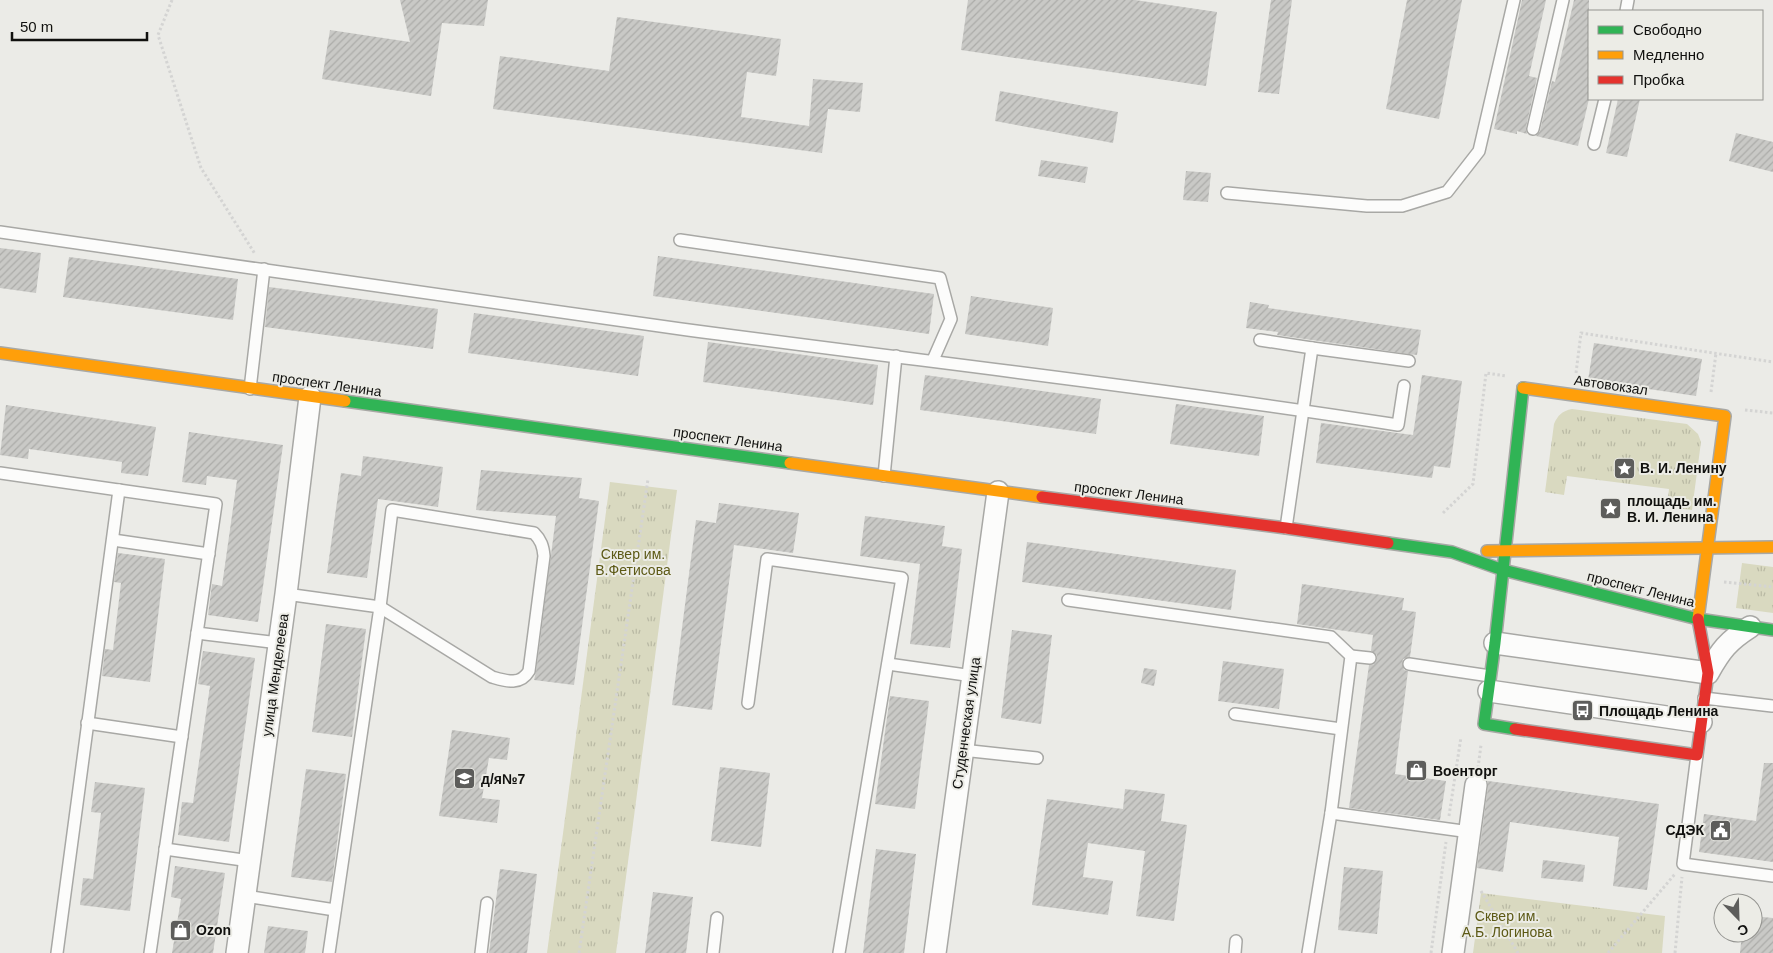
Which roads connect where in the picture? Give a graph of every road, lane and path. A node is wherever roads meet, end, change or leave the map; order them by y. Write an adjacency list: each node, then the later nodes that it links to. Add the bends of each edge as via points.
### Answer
1 (172, 0): 10 (path, via 158,34 201,168)
2 (1514, 0): 7 (lane, via 1479,151 1447,192 1402,206 1368,206)
3 (1564, 0): 5 (lane)
4 (1605, 100): 6 (lane)
5 (1533, 129)
6 (1594, 144)
7 (1227, 193)
8 (0, 232): 10 (lane)
9 (680, 240): 16 (lane, via 940,278 951,319)
10 (264, 269): 15 (lane, via 681,329); 20 (lane)
11 (1260, 340): 12 (lane)
12 (1312, 348): 17 (lane); 22 (lane)
13 (0, 353): 20 (street, проспект Ленина)
14 (1716, 353): 18 (path)
15 (896, 356): 16 (lane); 24 (lane)
16 (932, 360): 22 (lane)
17 (1409, 361)
18 (1773, 362)
19 (1404, 386): 22 (lane, via 1398,425)
20 (250, 389): 21 (street, проспект Ленина)
21 (310, 397): 24 (street, проспект Ленина); 38 (street, улица Менделеева)
22 (1304, 411): 28 (lane)
23 (0, 473): 26 (lane)
24 (884, 476): 27 (street, проспект Ленина)
25 (648, 479): 84 (path)
26 (119, 490): 29 (lane); 34 (lane, via 216,504)
27 (998, 492): 28 (street, проспект Ленина); 52 (street, Студенческая улица)
28 (1286, 528): 33 (street, проспект Ленина)
29 (113, 540): 34 (lane); 59 (lane)
30 (1773, 547): 31 (street, проспект Ленина)
31 (1708, 548): 32 (street, проспект Ленина); 32 (street, Автовокзал, via 1725,416 1523,388); 36 (street)
32 (1505, 550): 33 (street, проспект Ленина); 35 (street)
33 (1452, 552): 35 (street, проспект Ленина)
34 (208, 554): 44 (lane)
35 (1503, 570): 41 (street, проспект Ленина); 46 (street)
36 (1703, 579): 37 (path); 41 (street)
37 (1773, 587)
38 (286, 594): 40 (lane); 45 (street, улица Менделеева)
39 (1068, 600): 47 (lane, via 1331,637)
40 (380, 607): 40 (lane, via 392,510 534,533 540,539 544,556 528,671 516,682 492,677); 76 (lane)
41 (1698, 619): 42 (street, проспект Ленина); 51 (street)
42 (1750, 627): 43 (street, проспект Ленина); 51 (street, via 1732,638)
43 (1773, 630)
44 (197, 633): 45 (lane); 62 (lane)
45 (279, 642): 70 (street, улица Менделеева)
46 (1495, 643): 51 (street); 53 (street)
47 (1351, 656): 48 (lane); 61 (lane)
48 (1370, 658)
49 (888, 664): 52 (lane); 55 (lane, via 902,578 767,559); 86 (lane)
50 (1409, 664): 53 (lane)
51 (1708, 673): 54 (street)
52 (973, 676): 63 (street, Студенческая улица)
53 (1490, 683): 58 (street); 60 (street)
54 (1704, 698): 56 (lane); 58 (street)
55 (748, 702)
56 (1772, 706)
57 (1235, 714): 61 (lane)
58 (1701, 722): 64 (street)
59 (87, 723): 62 (lane); 79 (lane)
60 (1484, 724): 64 (street); 66 (path)
61 (1342, 729): 67 (lane)
62 (182, 737): 69 (lane)
63 (962, 750): 65 (lane); 87 (street, Студенческая улица)
64 (1697, 755): 71 (lane)
65 (1037, 758)
66 (1476, 785): 68 (street)
67 (1331, 813): 68 (lane); 89 (lane)
68 (1470, 832): 72 (street)
69 (165, 849): 70 (lane); 80 (lane)
70 (250, 861): 74 (street, улица Менделеева)
71 (1683, 864): 73 (lane); 92 (path); 93 (path)
72 (1466, 865): 90 (street); 91 (path)
73 (1773, 876)
74 (245, 896): 76 (lane); 81 (street, улица Менделеева)
75 (487, 903): 83 (lane)
76 (335, 910): 82 (lane)
77 (717, 918): 85 (lane)
78 (1236, 941): 88 (lane)
79 (56, 953)
80 (150, 953)
81 (237, 953)
82 (329, 953)
83 (481, 953)
84 (578, 953)
85 (713, 953)
86 (839, 953)
87 (936, 953)
88 (1235, 953)
89 (1308, 953)
90 (1453, 953)
91 (1518, 953)
92 (1608, 953)
93 (1675, 953)

